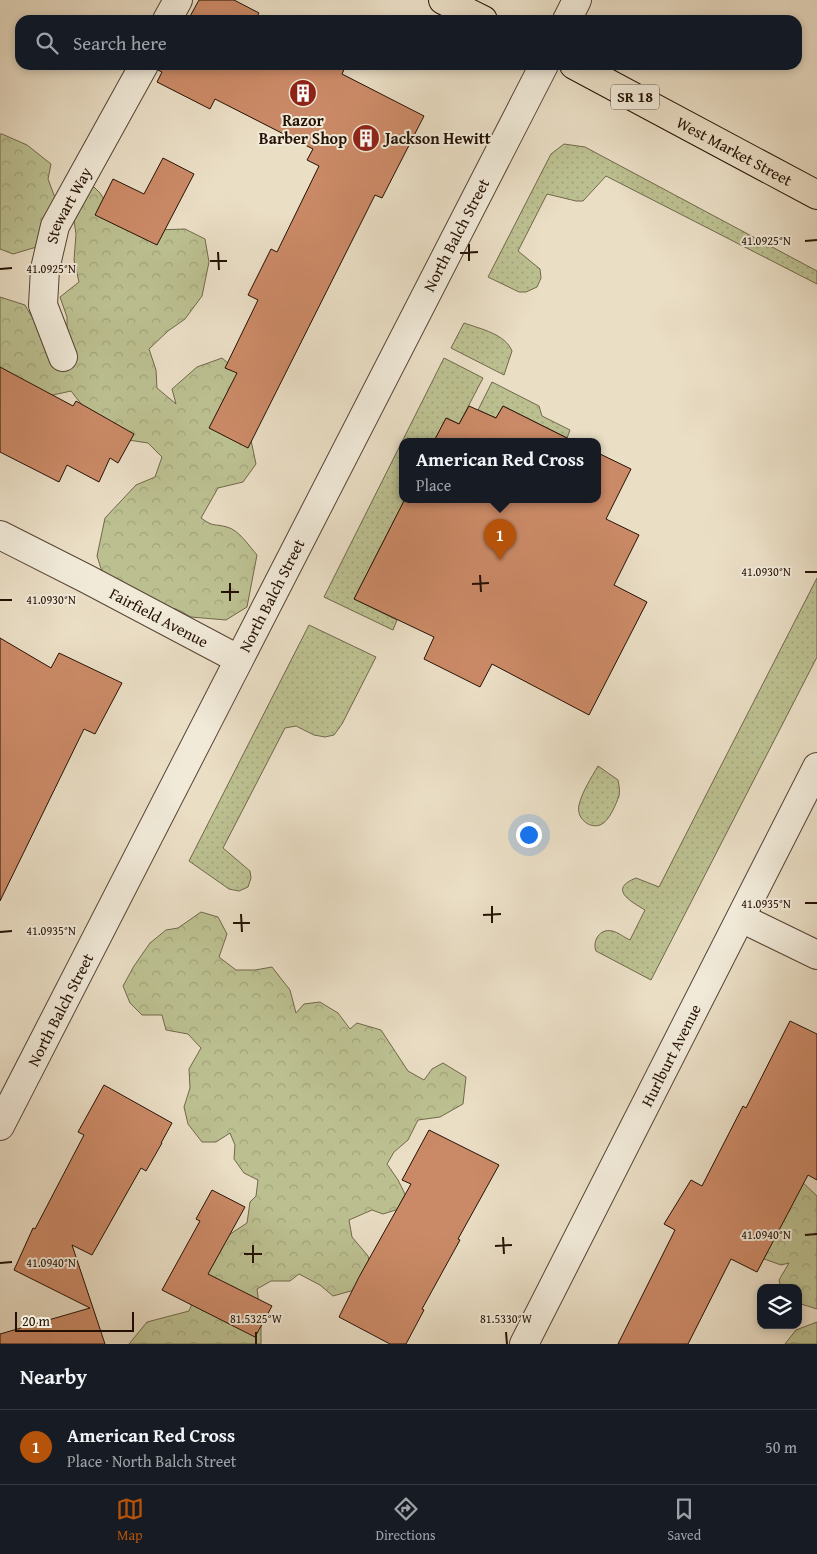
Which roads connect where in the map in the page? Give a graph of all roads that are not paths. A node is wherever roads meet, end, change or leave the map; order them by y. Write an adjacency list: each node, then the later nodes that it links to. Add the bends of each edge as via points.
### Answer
1 (178, 0): 4 (street)
2 (443, 0): 5 (main road)
3 (577, 0): 6 (street)
4 (170, 15)
5 (473, 15)
6 (570, 15)
7 (141, 70): 11 (street, Stewart Way, via 55,226 45,269 44,305)
8 (541, 70): 13 (street, North Balch Street)
9 (583, 70): 10 (main road, West Market Street / SR 18)
10 (817, 194)
11 (63, 357)
12 (0, 535): 13 (street, Fairfield Avenue)
13 (238, 659): 17 (street, North Balch Street)
14 (817, 767): 15 (street, Hurlburt Avenue)
15 (741, 918): 16 (street); 18 (street, Hurlburt Avenue)
16 (817, 955)
17 (0, 1126)
18 (524, 1344)

